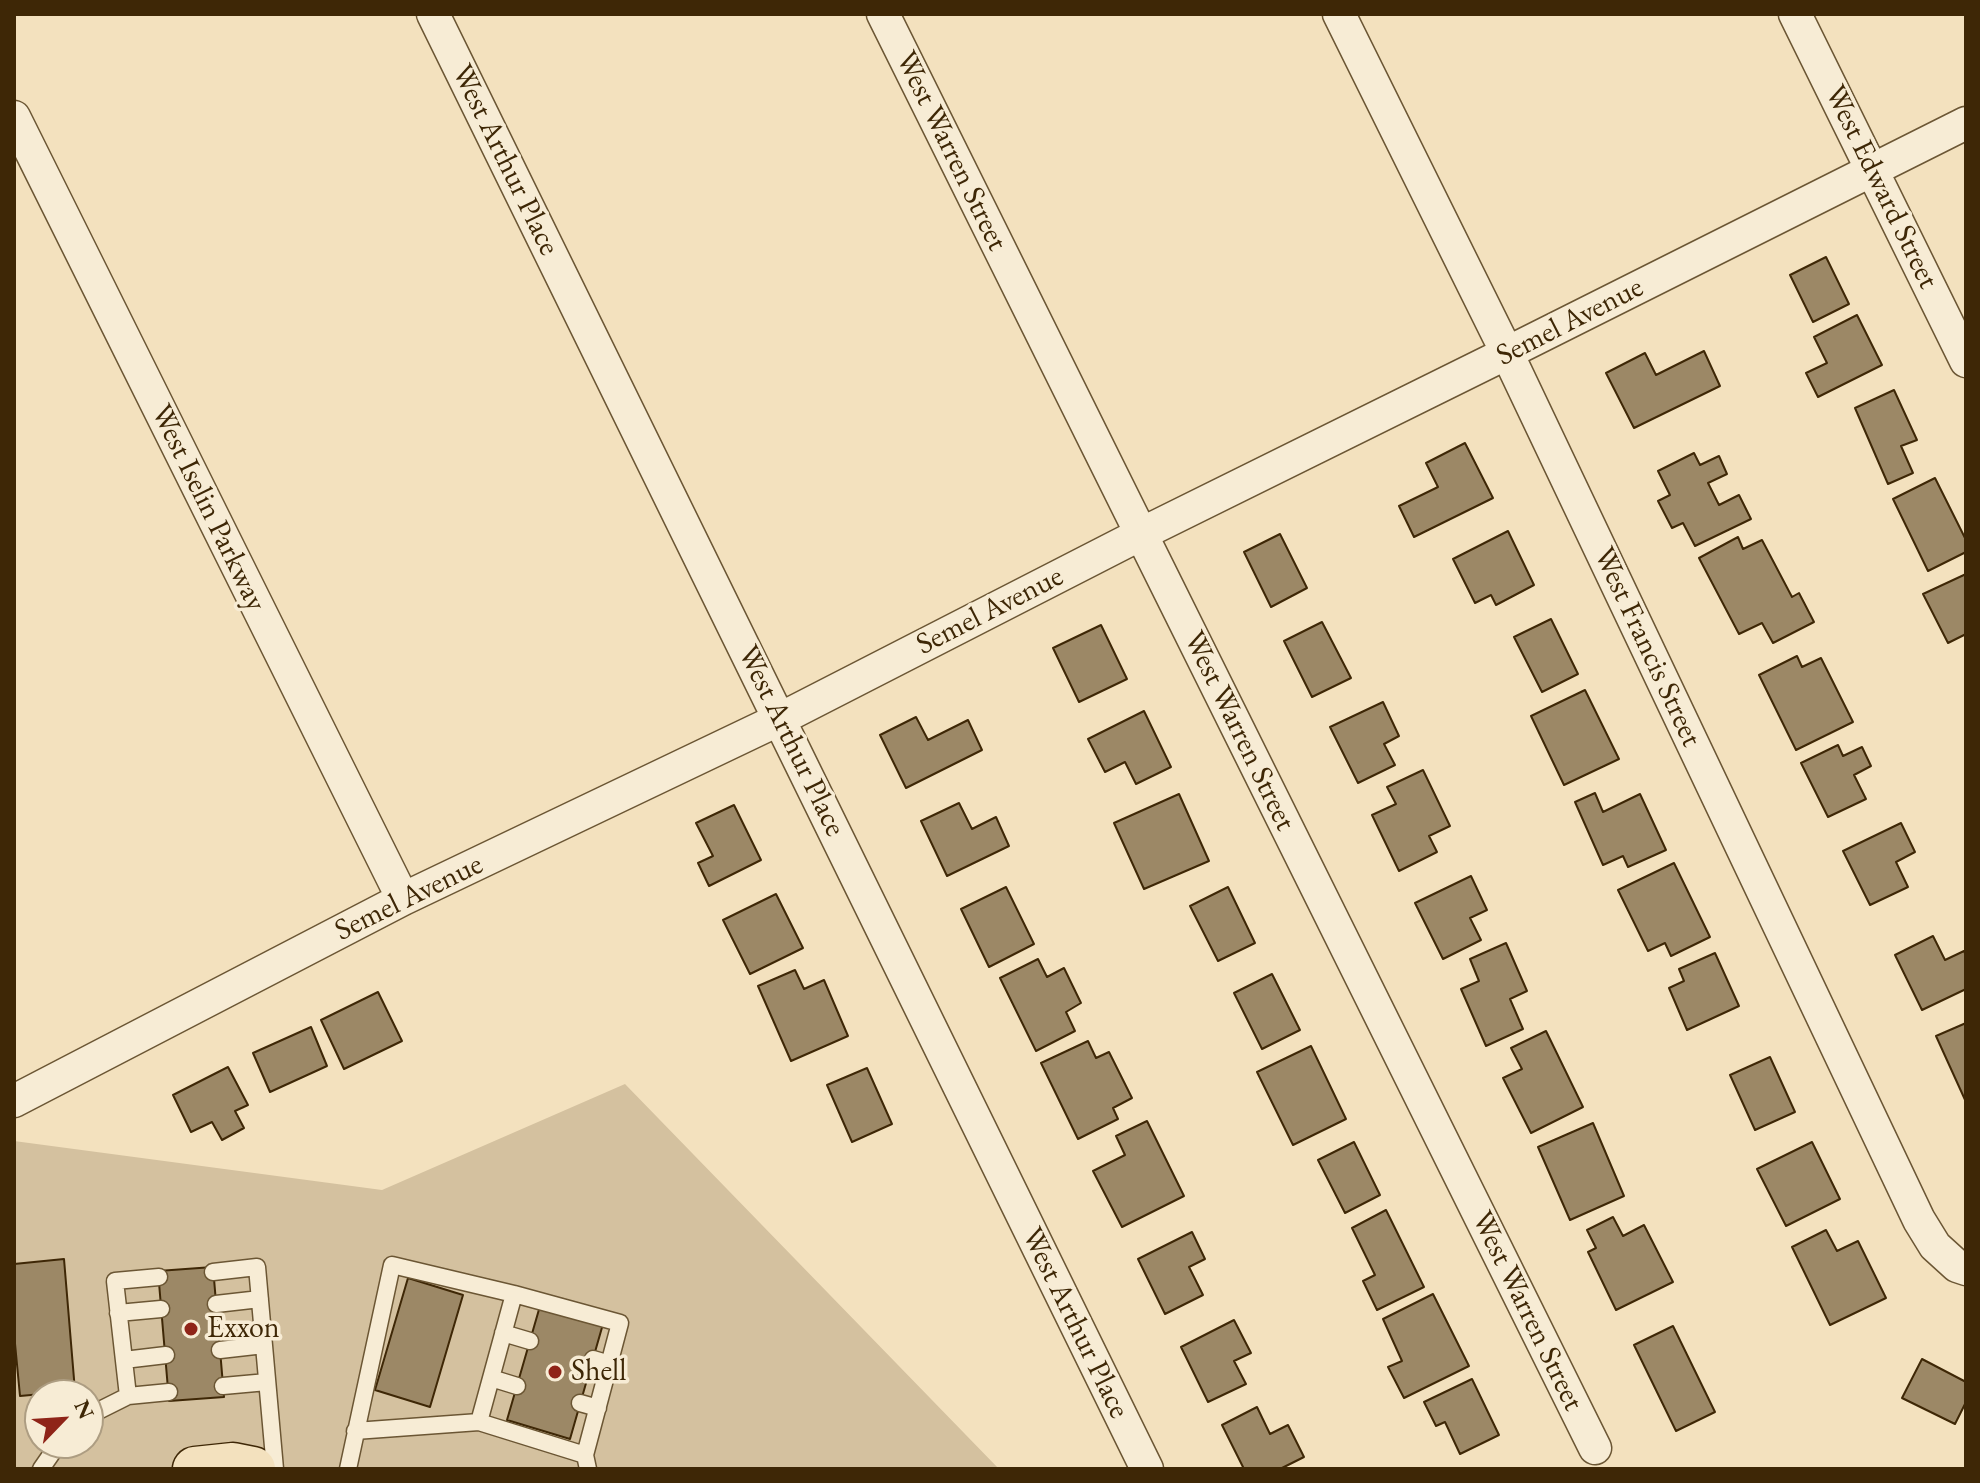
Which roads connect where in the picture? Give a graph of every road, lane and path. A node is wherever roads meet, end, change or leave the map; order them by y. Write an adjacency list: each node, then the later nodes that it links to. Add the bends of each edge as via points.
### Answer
1 (433, 14): 11 (street, West Arthur Place)
2 (883, 14): 10 (street, West Warren Street)
3 (1339, 14): 8 (street, West Francis Street)
4 (1795, 14): 7 (street, West Edward Street)
5 (14, 117): 12 (street, West Iselin Parkway)
6 (1966, 123): 7 (street, Semel Avenue)
7 (1872, 170): 8 (street, Semel Avenue); 9 (street, West Edward Street)
8 (1507, 353): 10 (street, Semel Avenue); 14 (street, West Francis Street, via 1919,1220 1935,1246)
9 (1966, 361)
10 (1141, 534): 11 (street, Semel Avenue); 41 (street, West Warren Street)
11 (780, 719): 12 (street, Semel Avenue); 47 (street, West Arthur Place)
12 (403, 899): 13 (street, Semel Avenue)
13 (16, 1095)
14 (1966, 1269)
15 (213, 1272): 18 (lane, via 257,1267)
16 (159, 1277): 21 (lane, via 115,1281)
17 (514, 1294): 22 (lane); 29 (lane, via 620,1323); 40 (lane, via 392,1265)
18 (260, 1299): 19 (lane); 24 (lane)
19 (216, 1304)
20 (161, 1309): 21 (lane)
21 (118, 1313): 28 (lane)
22 (503, 1333): 23 (lane); 30 (lane)
23 (530, 1341)
24 (264, 1345): 25 (lane); 31 (lane)
25 (220, 1350)
26 (166, 1355): 28 (lane)
27 (593, 1359): 29 (lane)
28 (124, 1360): 35 (lane)
29 (610, 1364): 38 (lane)
30 (491, 1378): 33 (lane); 39 (lane)
31 (267, 1382): 32 (lane); 45 (lane)
32 (223, 1386)
33 (517, 1386)
34 (169, 1392): 35 (lane)
35 (128, 1396): 37 (lane)
36 (580, 1403): 38 (lane)
37 (104, 1408)
38 (598, 1408): 42 (lane)
39 (479, 1422): 40 (lane); 42 (lane)
40 (355, 1431): 46 (lane)
41 (1595, 1448)
42 (586, 1462)
43 (195, 1469): 44 (highway)
44 (253, 1469)
45 (275, 1469)
46 (348, 1469)
47 (1147, 1469)

